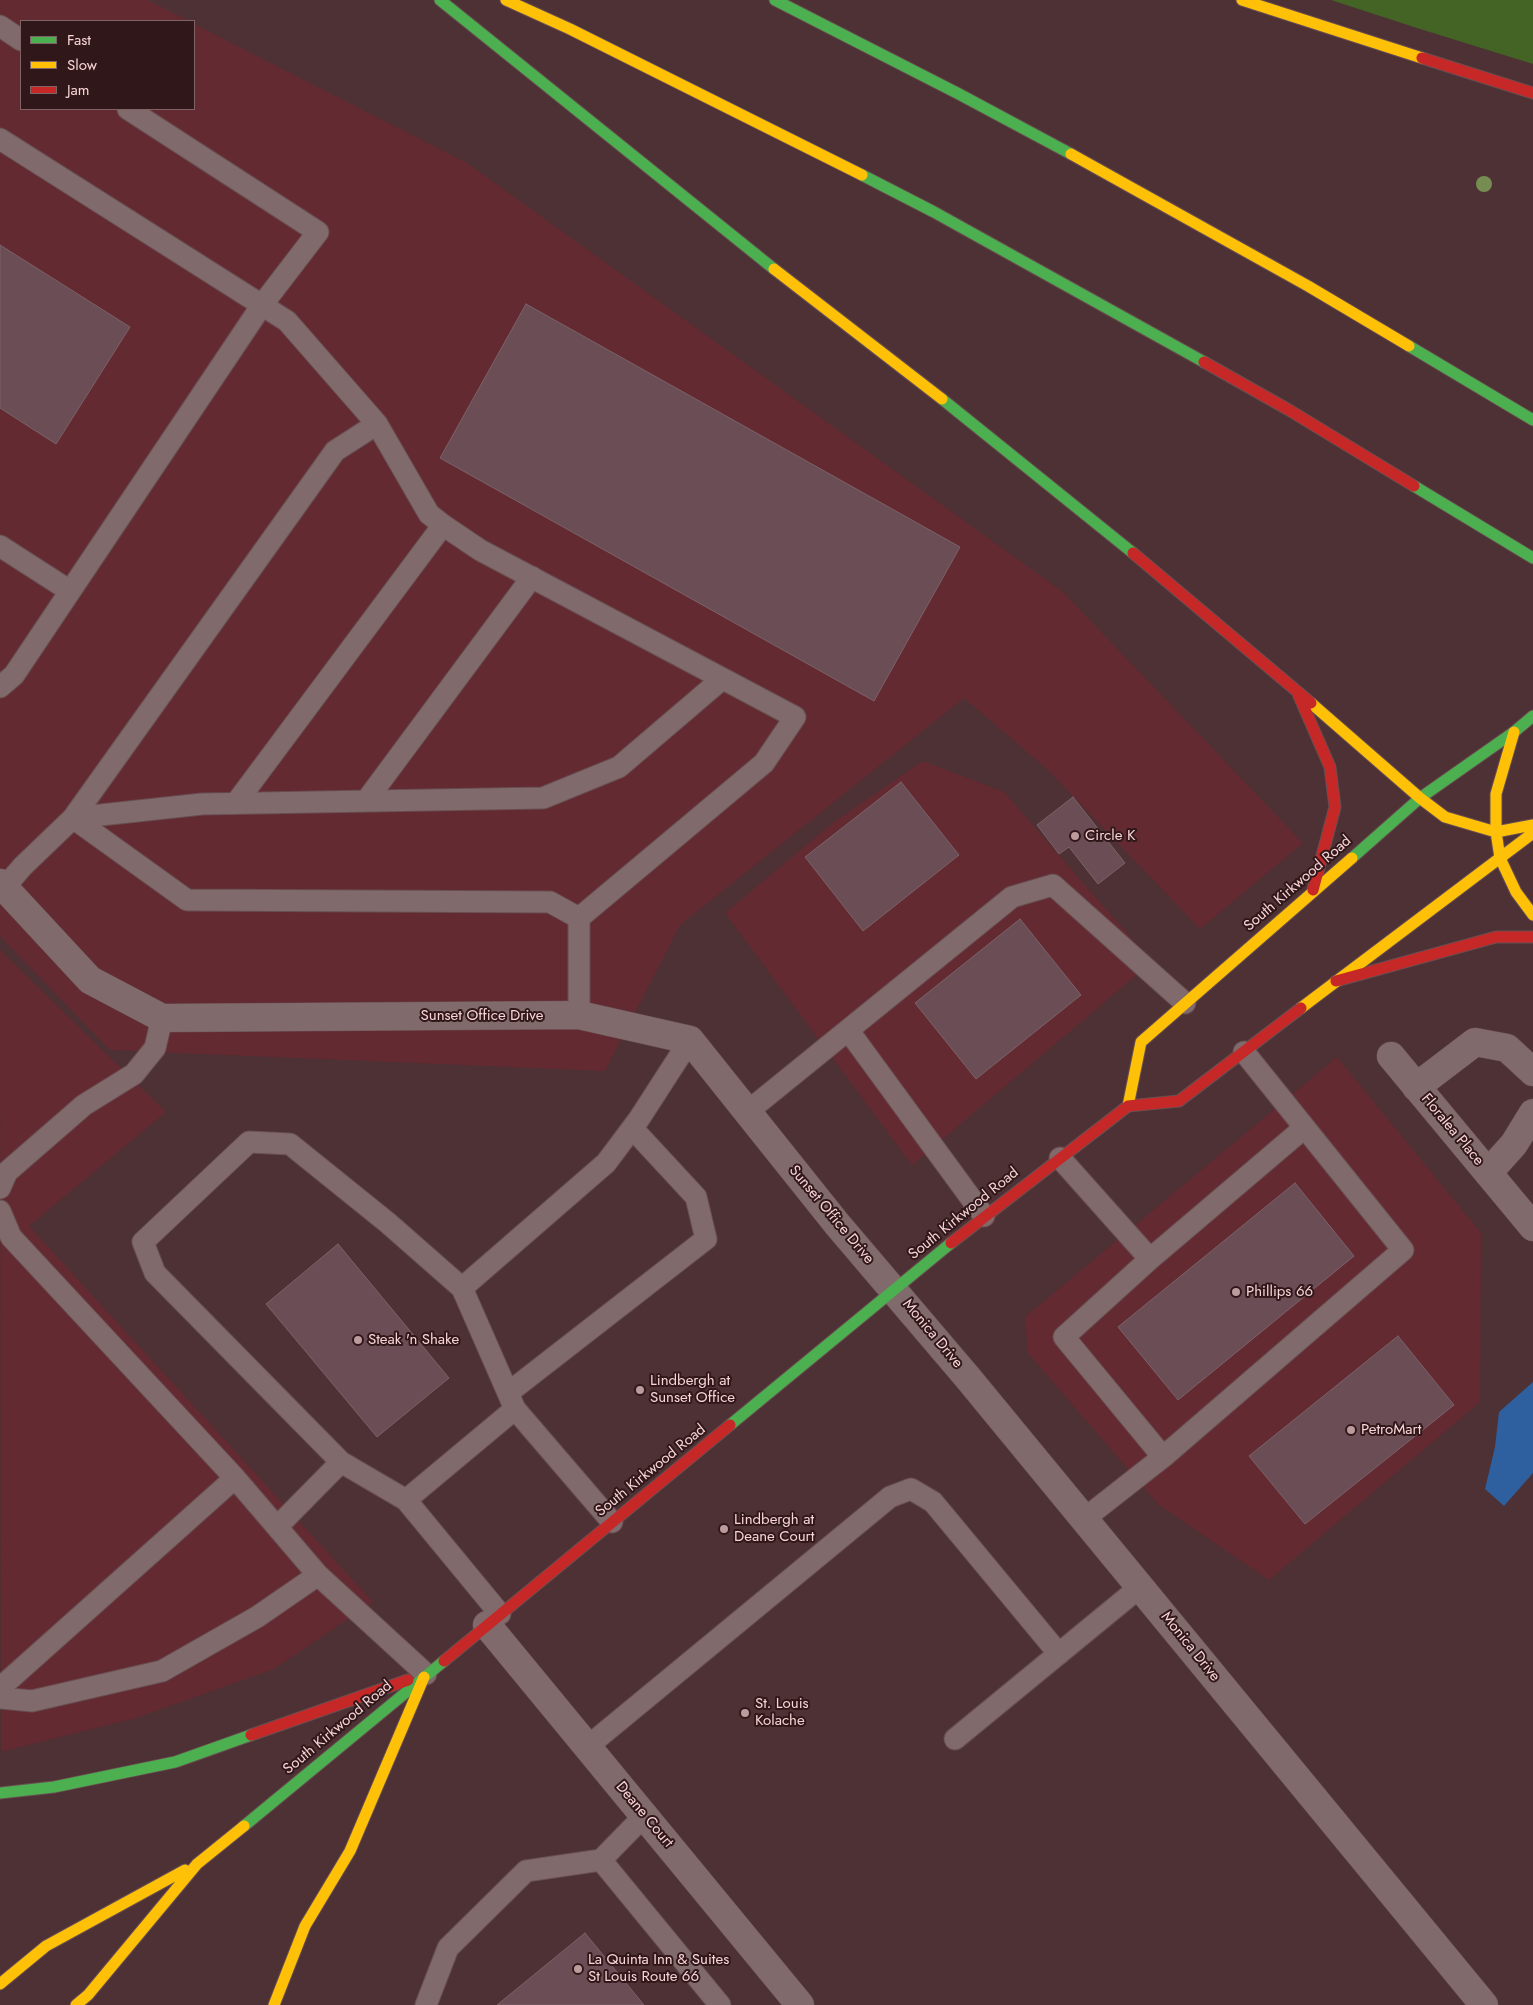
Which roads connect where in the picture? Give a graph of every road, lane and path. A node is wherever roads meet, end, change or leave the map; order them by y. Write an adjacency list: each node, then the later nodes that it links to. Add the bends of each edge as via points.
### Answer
1 (440, 0): 20 (main road, via 807,295 970,421)
2 (506, 0): 15 (main road, via 756,121 934,212 1289,410)
3 (775, 0): 11 (main road, via 1140,191)
4 (1242, 0): 7 (main road)
5 (0, 26): 6 (lane)
6 (20, 39)
7 (1533, 93)
8 (130, 110): 10 (lane, via 318,232)
9 (0, 138): 10 (lane)
10 (262, 305): 12 (lane, via 287,321); 17 (lane)
11 (1533, 420)
12 (376, 424): 13 (lane, via 429,514); 26 (lane, via 335,451)
13 (443, 525): 16 (lane, via 480,550); 25 (lane)
14 (0, 546): 17 (lane)
15 (1533, 558)
16 (532, 577): 19 (lane); 24 (lane)
17 (70, 591): 18 (lane)
18 (5, 676)
19 (722, 679): 24 (lane, via 619,766 543,798); 34 (lane, via 795,718 764,763)
20 (1295, 688): 23 (main road); 32 (main road, via 1330,767 1334,807)
21 (1533, 716): 22 (main road, South Kirkwood Road)
22 (1514, 732): 23 (main road, South Kirkwood Road); 28 (main road, via 1496,794)
23 (1420, 798): 28 (main road, via 1445,816); 32 (main road, South Kirkwood Road)
24 (366, 801): 25 (lane)
25 (236, 803): 26 (lane)
26 (73, 818): 31 (lane); 34 (lane, via 187,900 550,902)
27 (1533, 825): 28 (main road)
28 (1496, 832): 30 (main road)
29 (1533, 833): 30 (main road)
30 (1500, 858): 33 (main road, via 1516,892); 36 (main road)
31 (2, 886): 39 (street, Sunset Office Drive, via 90,980)
32 (1313, 890): 37 (main road, South Kirkwood Road)
33 (1533, 915)
34 (579, 918): 38 (lane)
35 (1533, 938): 36 (main road, via 1496,937)
36 (1336, 981): 42 (main road)
37 (1185, 1003): 40 (lane, via 1053,885 1012,897); 46 (main road, South Kirkwood Road, via 1141,1042)
38 (580, 1016): 39 (street, Sunset Office Drive); 41 (street, Sunset Office Drive)
39 (162, 1018): 53 (lane, via 154,1048 134,1074 84,1105)
40 (848, 1030): 47 (lane); 55 (lane)
41 (690, 1040): 47 (street, Sunset Office Drive); 50 (lane)
42 (1244, 1052): 46 (main road, via 1179,1101); 49 (lane)
43 (1391, 1056): 45 (street, Floralea Place)
44 (1533, 1072): 45 (street, Floralea Place, via 1507,1048 1475,1042)
45 (1416, 1087): 52 (street, Floralea Place)
46 (1128, 1106): 51 (main road, South Kirkwood Road)
47 (747, 1112): 59 (street, Sunset Office Drive)
48 (1533, 1113): 52 (street, Floralea Place, via 1514,1144)
49 (1304, 1128): 57 (lane); 61 (lane, via 1404,1250)
50 (633, 1129): 58 (lane, via 606,1163); 60 (lane, via 696,1197 706,1239)
51 (1060, 1158): 55 (main road, South Kirkwood Road); 57 (lane)
52 (1488, 1173): 56 (street, Floralea Place)
53 (2, 1175)
54 (0, 1211): 63 (lane, via 11,1238)
55 (984, 1216): 59 (main road, South Kirkwood Road)
56 (1533, 1227)
57 (1150, 1259): 61 (lane, via 1064,1337)
58 (462, 1288): 60 (lane); 62 (lane, via 290,1144 249,1142 143,1242 155,1273)
59 (895, 1290): 65 (street, Monica Drive); 66 (main road, South Kirkwood Road)
60 (511, 1401): 64 (lane); 66 (lane)
61 (1163, 1457): 65 (lane)
62 (341, 1462): 64 (lane); 67 (lane)
63 (235, 1478): 67 (lane); 73 (lane)
64 (406, 1500): 70 (lane)
65 (1084, 1519): 69 (street, Monica Drive)
66 (612, 1522): 70 (main road, South Kirkwood Road)
67 (277, 1528): 68 (lane)
68 (318, 1575): 72 (lane); 74 (lane, via 257,1617 162,1671 32,1700)
69 (1140, 1587): 71 (lane); 87 (street, Monica Drive)
70 (494, 1620): 72 (main road, South Kirkwood Road); 76 (street, Deane Court)
71 (1059, 1654): 75 (lane); 76 (lane, via 933,1502 911,1489 890,1497)
72 (426, 1674): 77 (main road, via 175,1762 54,1787); 80 (main road, South Kirkwood Road); 83 (main road, via 350,1851 305,1926)
73 (0, 1688)
74 (0, 1698)
75 (955, 1739)
76 (587, 1747): 78 (street, Deane Court)
77 (0, 1793)
78 (644, 1816): 79 (lane); 86 (street, Deane Court)
79 (601, 1860): 84 (lane, via 526,1871 448,1948); 85 (lane)
80 (197, 1864): 81 (main road, South Kirkwood Road, via 46,1946); 82 (main road, South Kirkwood Road, via 88,1995)
81 (0, 1984)
82 (76, 2005)
83 (274, 2005)
84 (426, 2005)
85 (720, 2005)
86 (800, 2005)
87 (1484, 2005)

